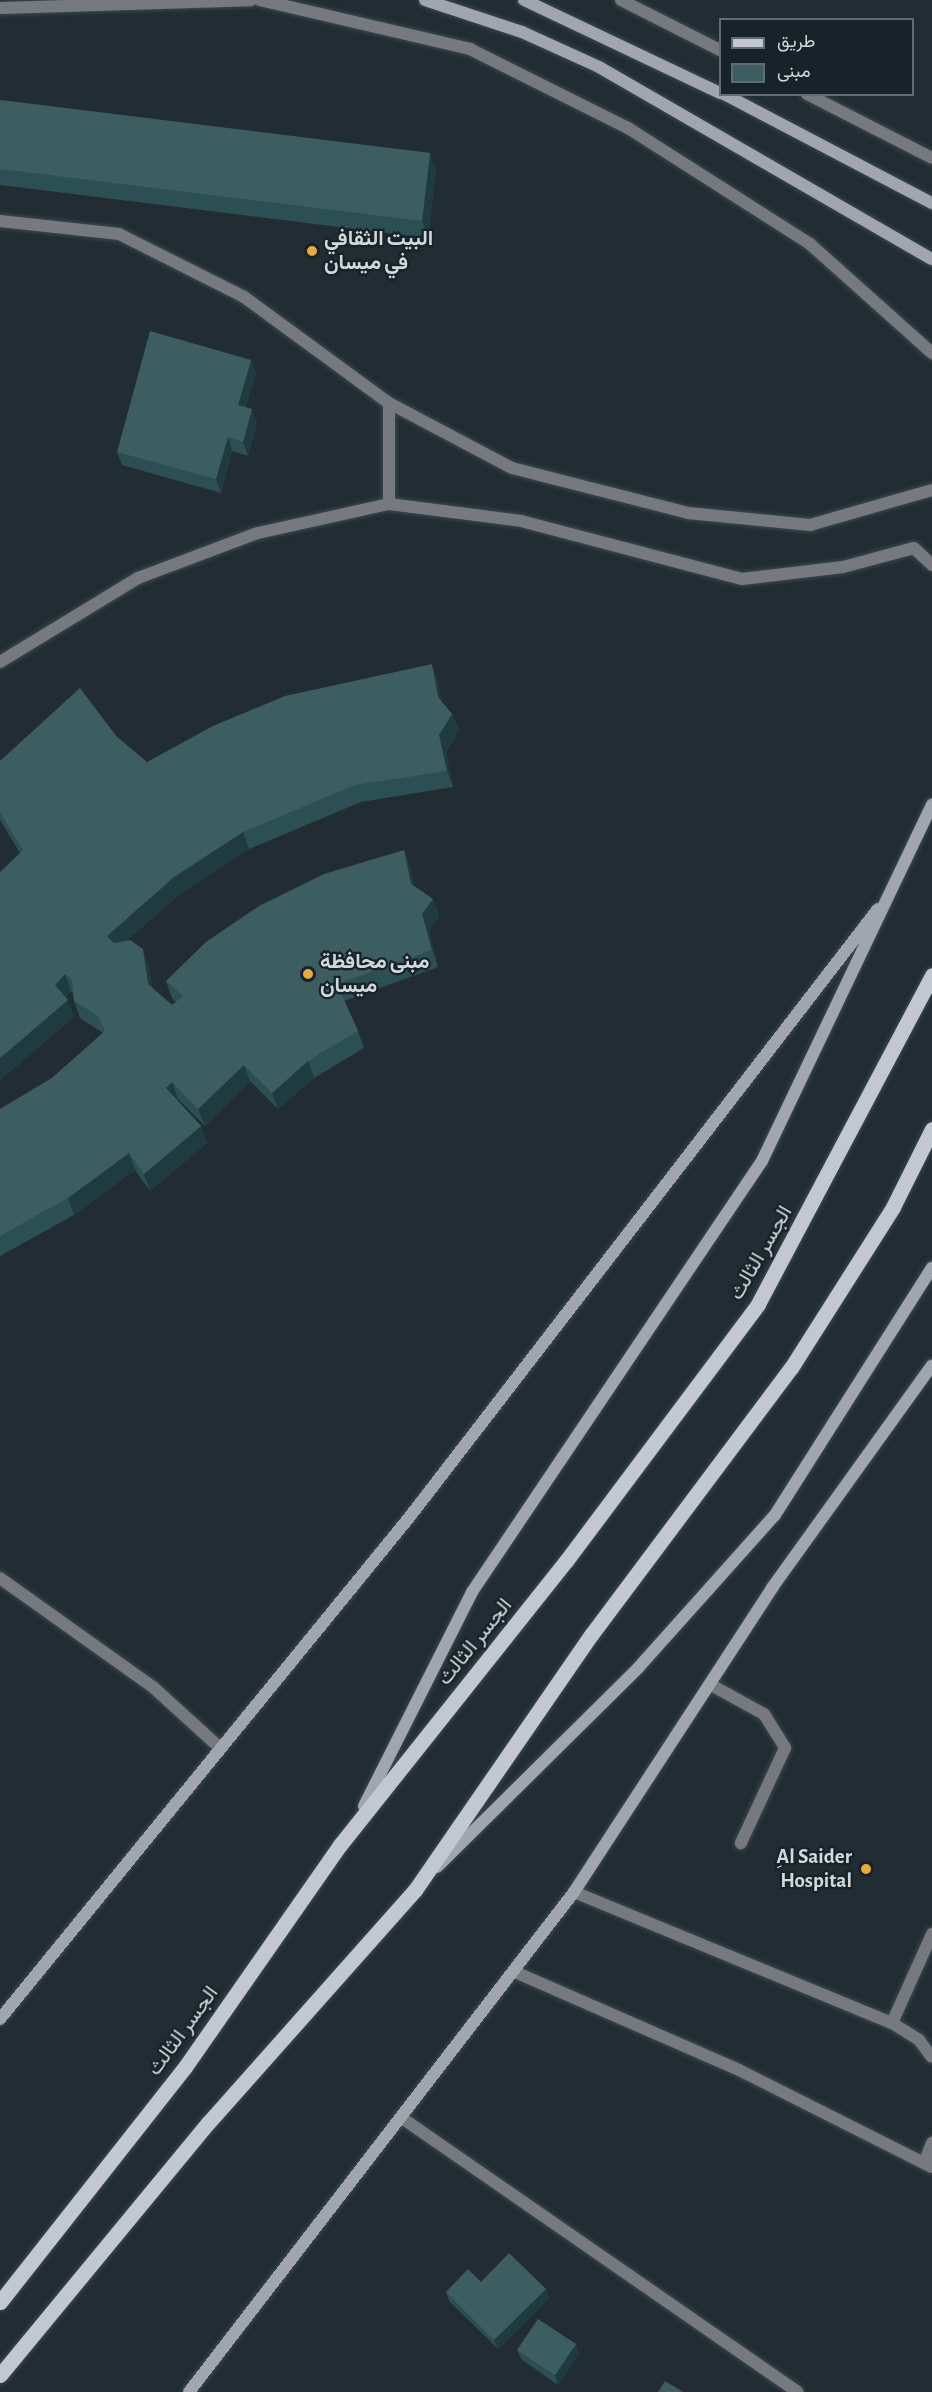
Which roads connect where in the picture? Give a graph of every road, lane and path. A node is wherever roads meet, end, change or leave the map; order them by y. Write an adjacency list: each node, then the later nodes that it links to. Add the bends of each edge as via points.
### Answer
1 (251, 0): 6 (street)
2 (261, 0): 15 (street, via 470,49 628,128 810,244)
3 (425, 0): 14 (street, via 522,32 599,67)
4 (524, 0): 8 (street)
5 (621, 0): 7 (street)
6 (0, 8)
7 (719, 49)
8 (719, 93)
9 (726, 96): 12 (street)
10 (811, 96): 11 (street)
11 (932, 158)
12 (932, 203)
13 (0, 221): 16 (street, via 119,234 244,297)
14 (932, 259)
15 (932, 353)
16 (389, 403): 17 (street, via 512,468 688,513 810,525); 18 (street)
17 (932, 490)
18 (389, 504): 19 (street, via 521,521 742,579 843,567 914,548); 20 (street, via 258,533 138,578)
19 (932, 565)
20 (0, 662)
21 (932, 805): 22 (street)
22 (878, 909): 29 (street, via 408,1519); 31 (street, via 807,1076 738,1197 472,1592 382,1776)
23 (932, 975): 31 (main road, الجسر الثالث, via 832,1174 758,1304 566,1562)
24 (932, 1129): 32 (main road, via 893,1207 791,1368 591,1635)
25 (932, 1268): 32 (street, via 775,1515 638,1668)
26 (932, 1365): 28 (street, via 772,1588)
27 (0, 1578): 29 (street, via 153,1688)
28 (713, 1686): 30 (street, via 764,1714 786,1748); 33 (street)
29 (220, 1748): 36 (street)
30 (741, 1843)
31 (340, 1845): 42 (main road, الجسر الثالث, via 185,2067)
32 (415, 1890): 43 (main road, via 208,2123)
33 (574, 1892): 35 (street); 37 (street)
34 (932, 1934): 37 (street)
35 (516, 1972): 39 (street); 41 (street, via 739,2070)
36 (0, 2019)
37 (892, 2023): 38 (street, via 919,2040)
38 (932, 2057)
39 (402, 2118): 44 (street); 45 (street)
40 (932, 2143): 41 (street)
41 (928, 2165)
42 (0, 2302)
43 (0, 2375)
44 (189, 2392)
45 (797, 2392)

